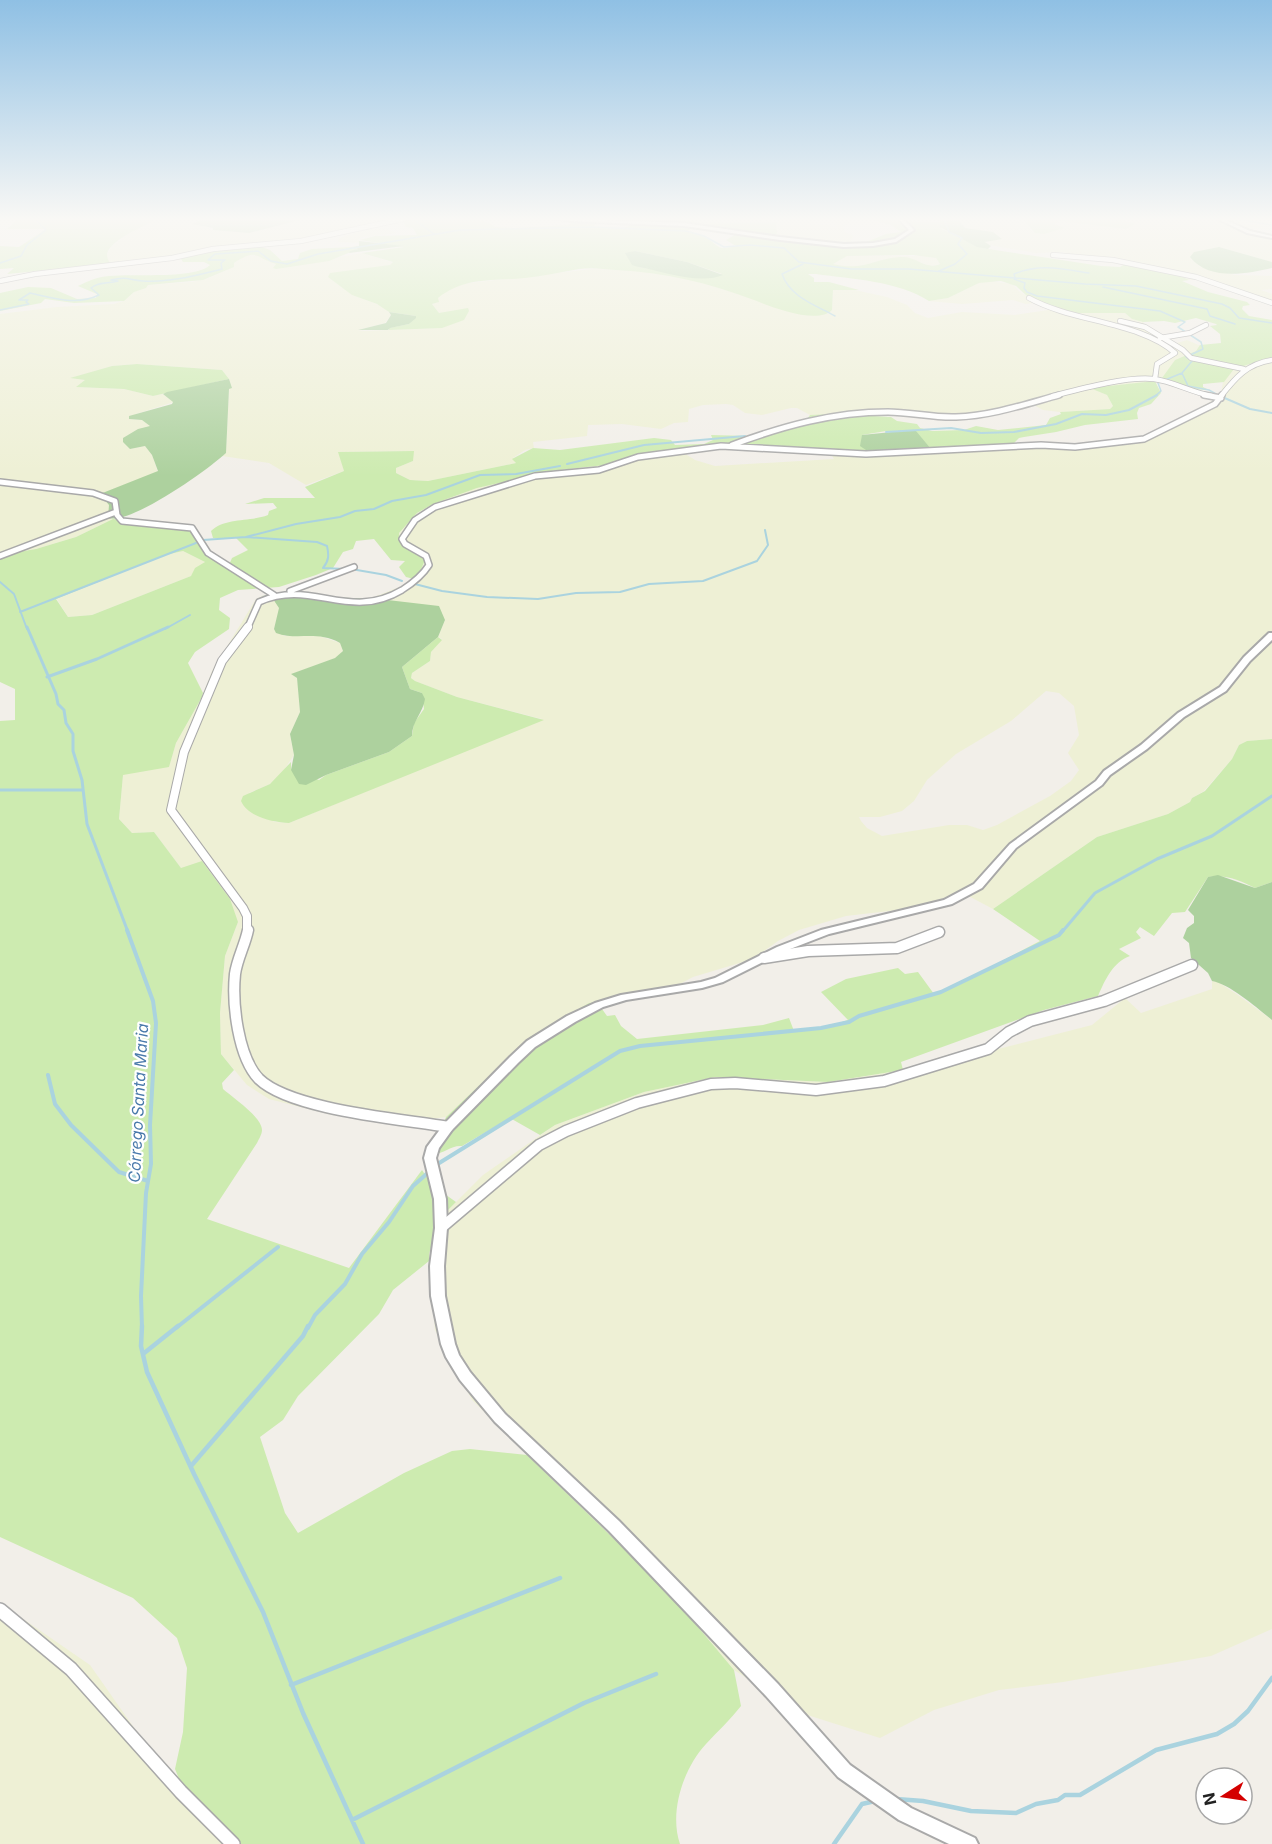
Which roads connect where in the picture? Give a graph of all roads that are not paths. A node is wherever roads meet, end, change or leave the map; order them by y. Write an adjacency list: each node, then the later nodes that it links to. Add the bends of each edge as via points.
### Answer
1 (1040, 304): 4 (street)
2 (1120, 321): 5 (street, via 1145,327)
3 (1206, 325): 5 (street, via 1190,333)
4 (1127, 331): 5 (street); 8 (street, via 1174,350 1174,355 1157,364)
5 (1160, 338): 7 (street, via 1192,358)
6 (1272, 360): 7 (street)
7 (1244, 369): 9 (street)
8 (1155, 380): 9 (street); 10 (street, via 1084,389 998,411 956,417 888,412 826,416)
9 (1221, 398): 10 (street, via 1148,438 1075,447 1041,445 866,454)
10 (732, 446): 17 (street, via 638,457 599,470 535,476 430,509 402,539 426,556 427,570 416,581 382,600 360,603 300,593)
11 (0, 482): 12 (street, via 98,494 115,501)
12 (116, 512): 13 (street); 14 (street)
13 (92, 521): 14 (street); 15 (street)
14 (122, 521): 17 (street, via 194,528 208,553)
15 (0, 556)
16 (354, 567): 17 (street)
17 (276, 595): 22 (street, via 257,604 244,636 223,658 184,752 171,808 249,921 235,977 238,1039 243,1056 264,1084 290,1097)
18 (1272, 635): 20 (street, via 1246,659 1223,689 1181,715 1099,783 1013,846 970,892 934,906 808,937)
19 (939, 932): 20 (street, via 897,948 808,951)
20 (764, 958): 22 (street, via 719,980 625,997 571,1019 531,1044)
21 (1192, 965): 23 (street, via 1104,1001 1030,1021 988,1050 884,1081 816,1090 722,1083 657,1096 539,1145)
22 (448, 1127): 23 (street, via 433,1147 432,1172 440,1199)
23 (441, 1228): 26 (street, via 438,1296 448,1344 465,1376 500,1418 614,1526 772,1690 831,1759 905,1814)
24 (0, 1610): 25 (street, via 71,1669)
25 (233, 1844)
26 (969, 1844)

